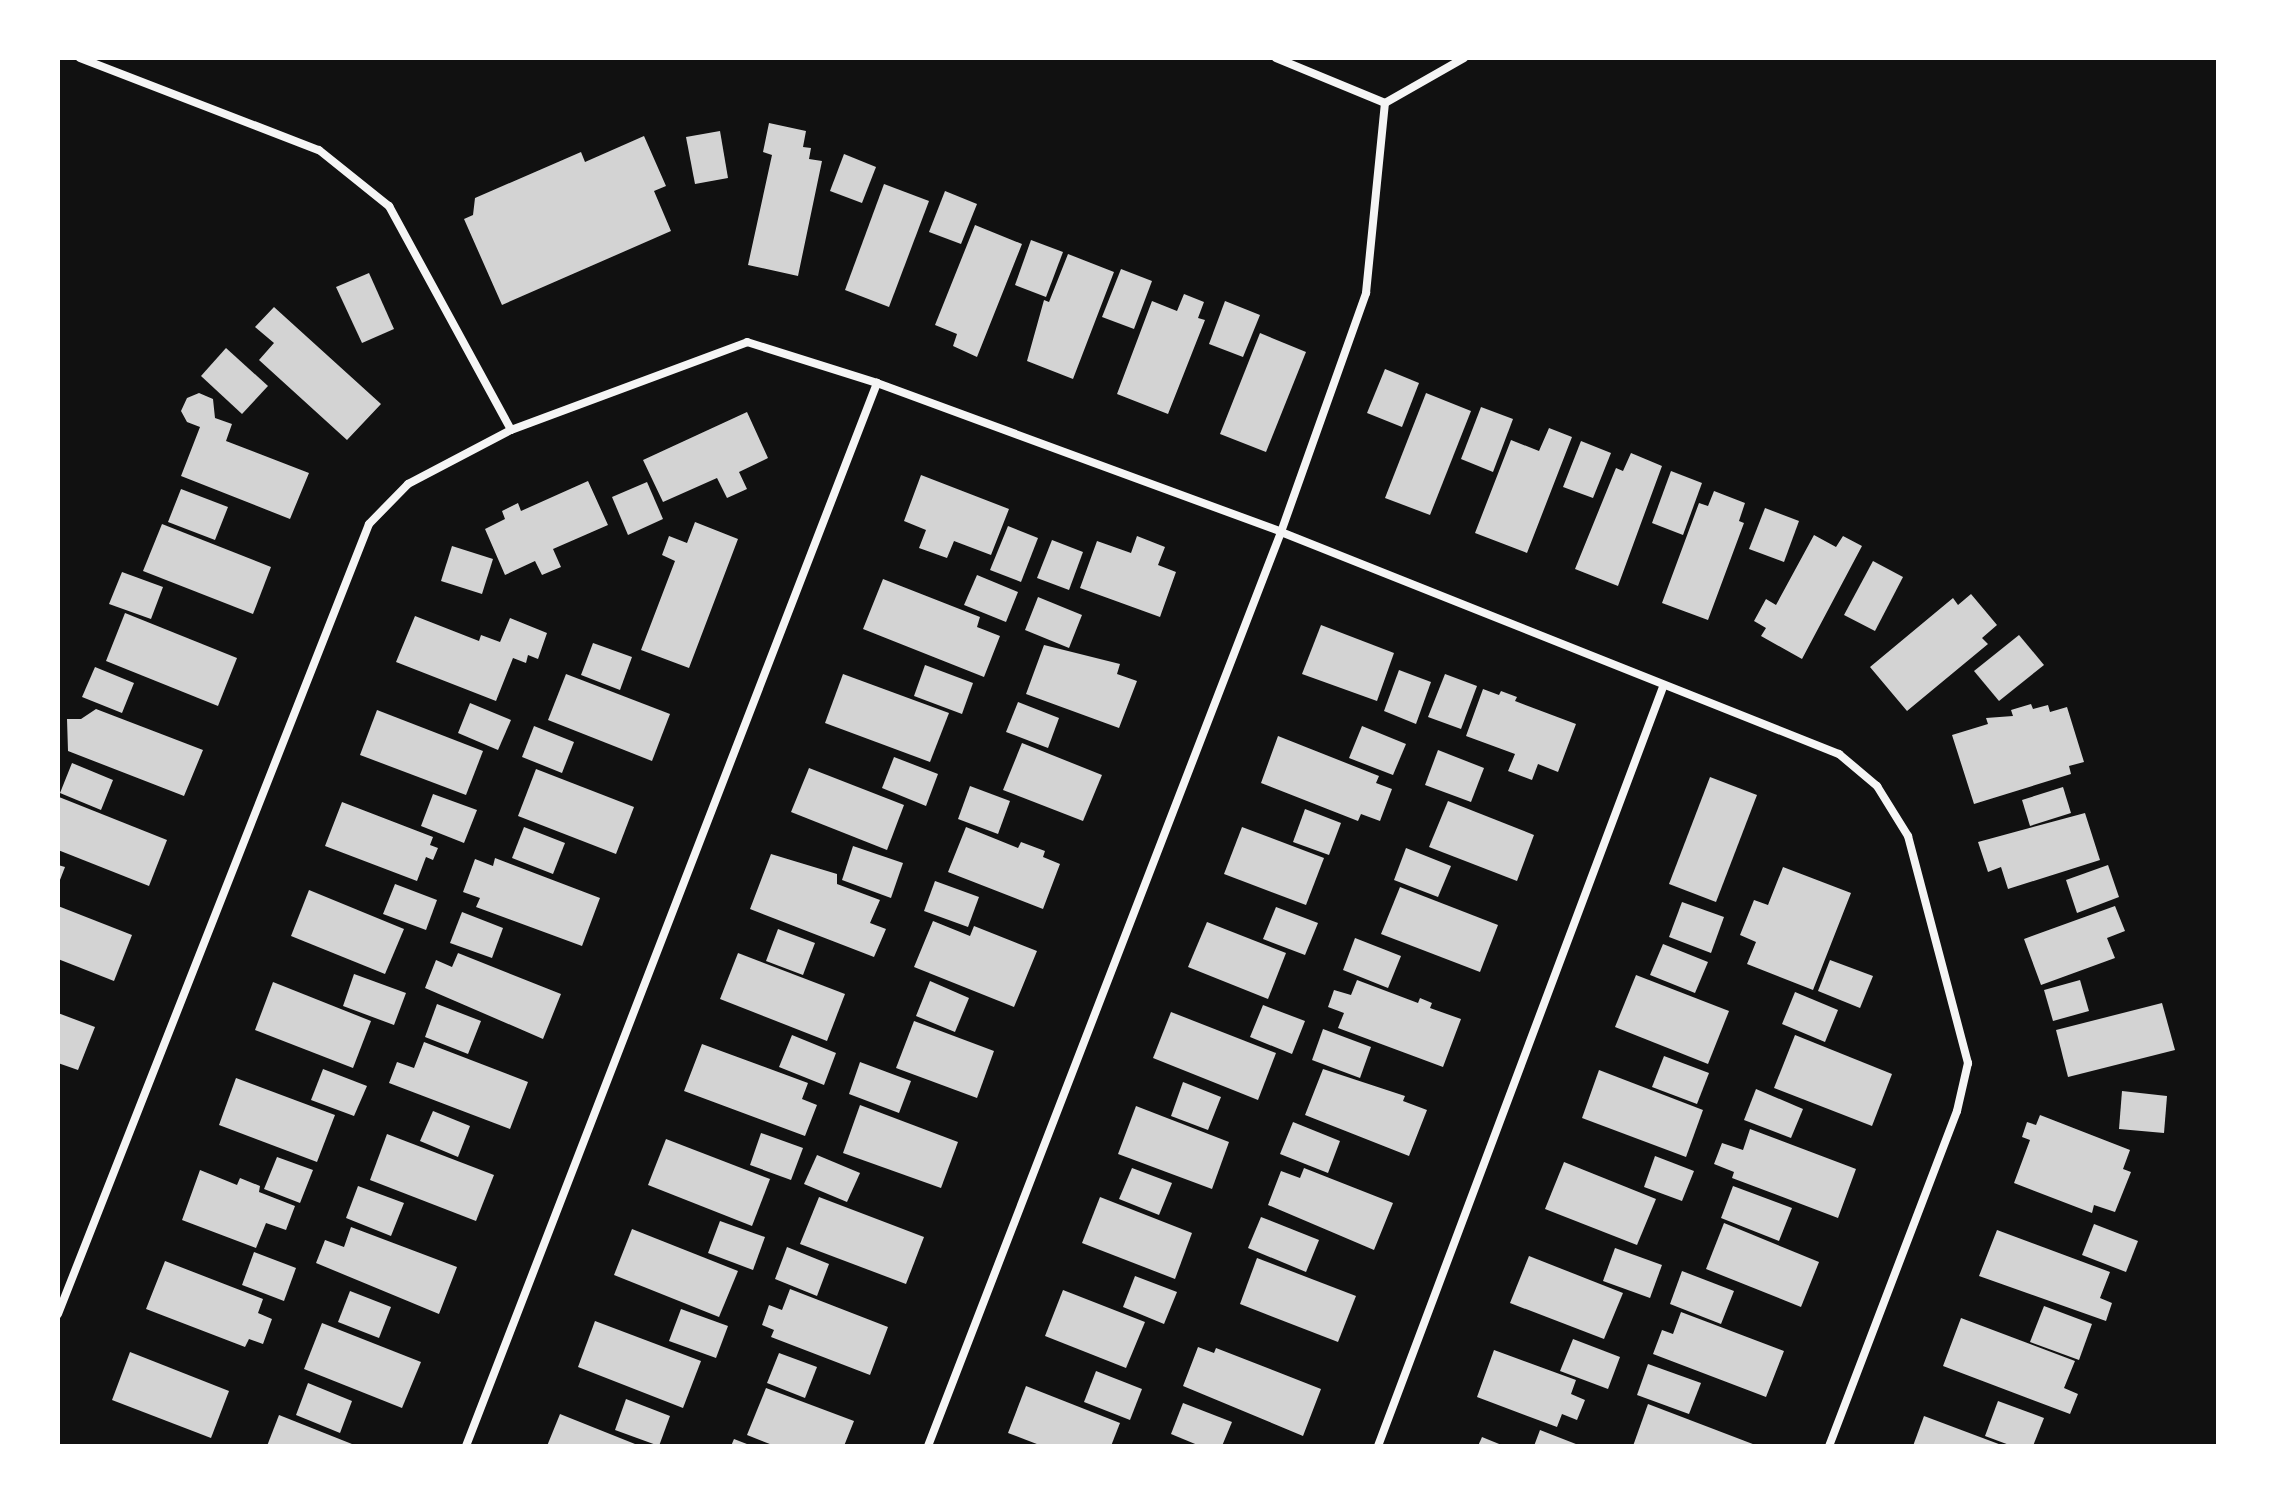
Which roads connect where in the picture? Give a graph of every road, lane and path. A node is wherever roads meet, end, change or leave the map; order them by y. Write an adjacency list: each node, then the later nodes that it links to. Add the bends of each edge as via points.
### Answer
1 (80, 58): 6 (street, via 319,150 389,206)
2 (1276, 58): 4 (street)
3 (1464, 58): 4 (street)
4 (1385, 103): 7 (street, via 1366,293)
5 (877, 383): 6 (street, via 747,342); 7 (street); 10 (street)
6 (511, 430): 9 (street, via 408,484 369,524)
7 (1281, 532): 8 (street); 11 (street)
8 (1663, 687): 12 (street); 13 (street, via 1839,754 1877,786 1908,836 1968,1063 1957,1111)
9 (58, 1314)
10 (466, 1446)
11 (928, 1446)
12 (1378, 1446)
13 (1829, 1446)

